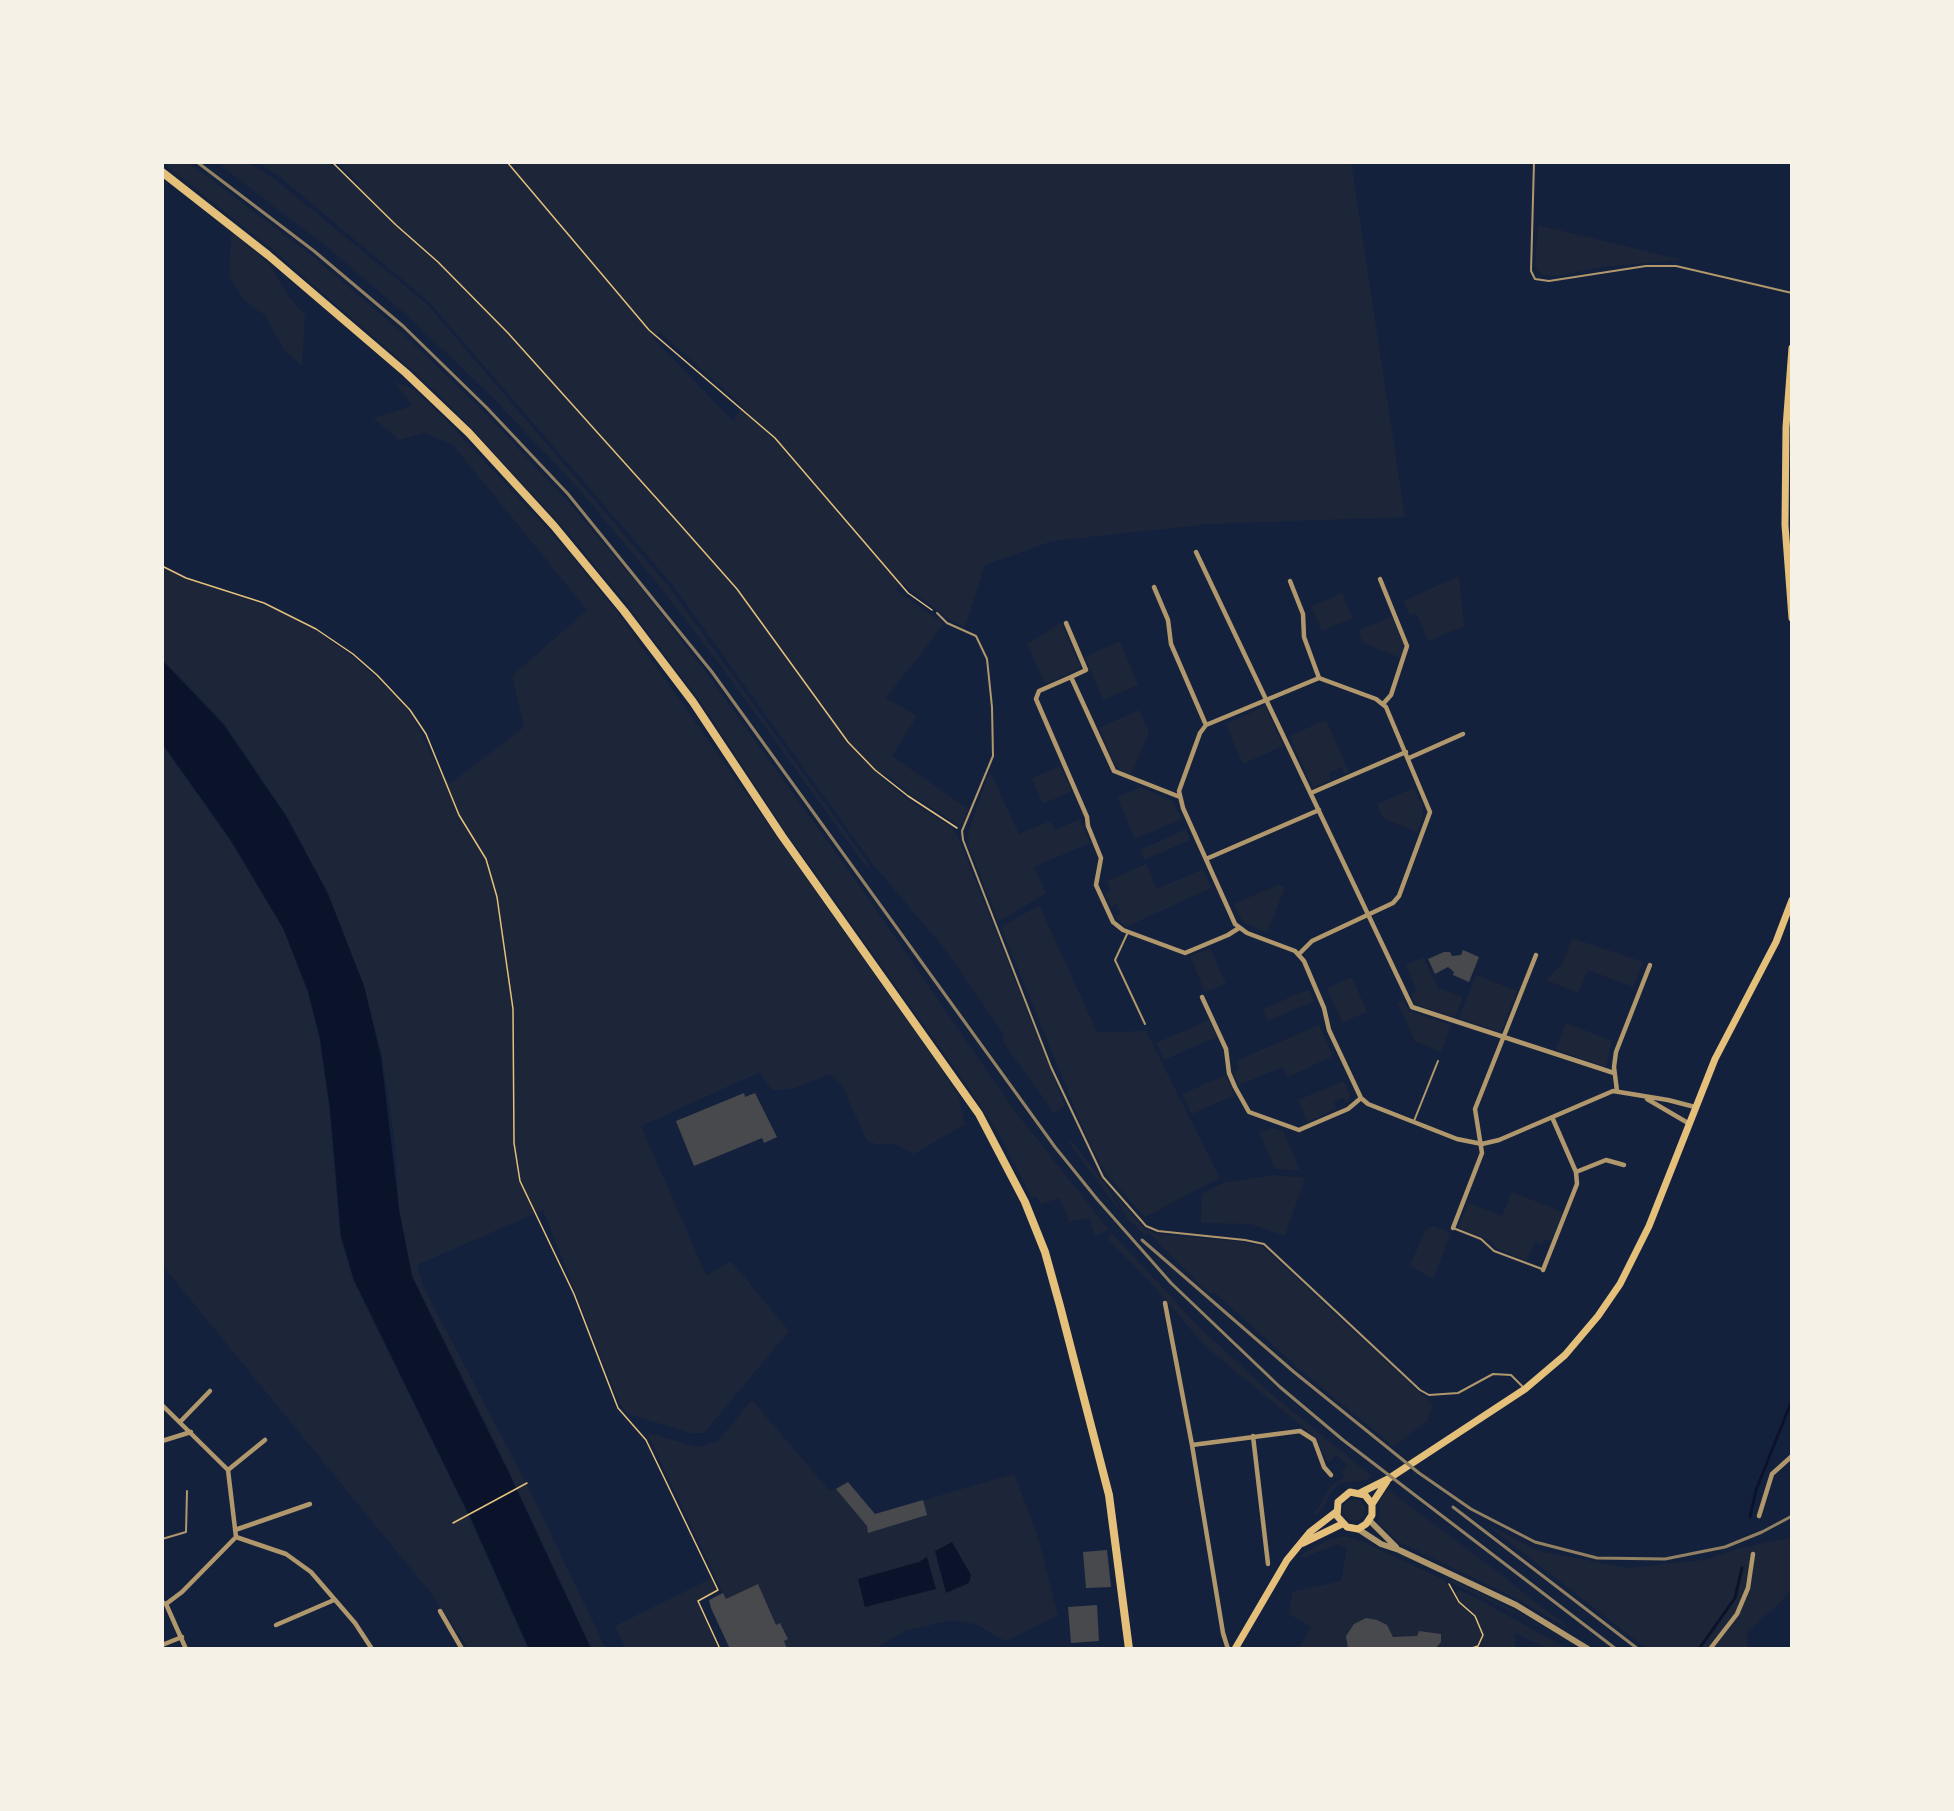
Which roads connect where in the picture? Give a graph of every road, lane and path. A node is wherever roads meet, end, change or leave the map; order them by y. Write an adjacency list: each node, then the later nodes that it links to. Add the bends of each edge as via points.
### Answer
1 (332, 162): 27 (path, via 508,333 684,528 737,589 848,742 908,796)
2 (507, 162): 13 (path, via 649,330 775,438 908,593)
3 (1534, 162): 5 (lane, via 1531,271 1535,279 1549,281 1646,266 1676,266)
4 (162, 172): 96 (main road, via 268,255 406,373 469,433 547,519 693,702 782,836 973,1106 998,1147 1045,1252 1109,1495)
5 (1792, 293)
6 (1792, 348): 7 (main road, via 1786,427)
7 (1788, 525): 14 (main road)
8 (1196, 552): 18 (street)
9 (162, 566): 95 (path, via 290,615 325,634 368,668 419,722 459,815 486,859 497,897 511,996 518,1173 569,1283 612,1396 646,1440 718,1590 698,1600)
10 (1380, 579): 19 (street, via 1407,646 1391,695)
11 (1290, 581): 17 (street, via 1303,614 1304,637)
12 (1154, 587): 20 (street, via 1168,620 1171,644)
13 (936, 613): 27 (lane, via 947,623 976,636 987,658 993,756)
14 (1792, 618)
15 (1066, 623): 16 (street, via 1086,670)
16 (1071, 676): 25 (street, via 1114,771); 32 (street, via 1039,691 1036,699 1101,858 1096,885 1112,920)
17 (1319, 678): 18 (street); 19 (street)
18 (1266, 699): 20 (street); 24 (street)
19 (1383, 704): 22 (street)
20 (1206, 725): 25 (street, via 1180,785)
21 (1463, 734): 23 (street)
22 (1406, 752): 23 (street); 24 (street)
23 (1409, 758): 30 (street, via 1430,806 1430,816 1399,896 1389,906)
24 (1311, 793): 26 (street)
25 (1180, 797): 28 (street)
26 (1318, 810): 28 (street); 30 (street)
27 (962, 831): 54 (lane, via 1051,1067 1085,1143 1102,1177 1146,1226 1158,1231 1263,1244 1429,1395 1458,1393 1482,1379 1503,1374 1517,1379)
28 (1206, 859): 31 (street)
29 (1792, 900): 44 (main road, via 1776,942 1715,1059)
30 (1369, 915): 33 (street, via 1312,940); 38 (street, via 1412,1007)
31 (1239, 928): 32 (street, via 1185,953); 33 (street)
32 (1128, 932): 37 (lane, via 1115,960)
33 (1299, 954): 43 (street)
34 (1536, 955): 38 (street)
35 (1650, 965): 40 (street, via 1616,1052)
36 (1202, 997): 43 (street, via 1226,1049 1229,1073 1249,1112 1299,1130 1348,1109)
37 (1145, 1024)
38 (1502, 1037): 40 (street); 48 (street, via 1475,1109)
39 (1438, 1062): 46 (lane)
40 (1614, 1073): 41 (street)
41 (1617, 1091): 42 (street); 45 (street)
42 (1644, 1097): 44 (street); 47 (street)
43 (1361, 1098): 46 (street)
44 (1695, 1107): 47 (main road)
45 (1552, 1117): 48 (street); 50 (street)
46 (1414, 1121): 48 (street, via 1465,1142)
47 (1688, 1123): 54 (main road, via 1649,1226 1620,1284 1565,1355)
48 (1482, 1144): 51 (street, via 1479,1163)
49 (1624, 1165): 50 (street, via 1606,1160)
50 (1576, 1172): 52 (street, via 1575,1192)
51 (1453, 1228): 52 (lane, via 1481,1239 1494,1251)
52 (1543, 1270)
53 (1165, 1303): 62 (street)
54 (1525, 1389): 66 (main road)
55 (210, 1391): 57 (street)
56 (162, 1405): 57 (street)
57 (180, 1422): 58 (street)
58 (191, 1432): 61 (street); 64 (street)
59 (1253, 1436): 62 (street); 65 (street, via 1300,1431 1314,1440); 84 (street)
60 (265, 1440): 64 (street)
61 (162, 1441)
62 (1192, 1445): 97 (street)
63 (1792, 1456): 73 (street, via 1772,1474)
64 (228, 1470): 78 (street)
65 (1331, 1475)
66 (1388, 1479): 69 (main road); 71 (main road)
67 (527, 1483): 75 (path)
68 (187, 1491): 80 (lane, via 186,1532)
69 (1360, 1493): 71 (main road); 72 (main road, via 1350,1492 1341,1497)
70 (310, 1504): 78 (street)
71 (1372, 1504): 74 (main road)
72 (1336, 1512): 76 (main road); 81 (main road)
73 (1759, 1516)
74 (1370, 1521): 77 (main road); 82 (street)
75 (453, 1523)
76 (1342, 1524): 77 (main road); 81 (main road)
77 (1358, 1528): 82 (street, via 1381,1544)
78 (235, 1530): 79 (street)
79 (236, 1537): 86 (street, via 286,1554 311,1572); 87 (street, via 182,1592)
80 (162, 1539)
81 (1299, 1546): 98 (main road)
82 (1399, 1550): 100 (street, via 1516,1605)
83 (1753, 1554): 101 (street, via 1748,1588 1737,1614)
84 (1268, 1564)
85 (1449, 1584): 99 (path, via 1459,1602 1475,1616 1483,1635 1479,1646)
86 (334, 1600): 89 (street); 93 (street)
87 (164, 1603): 90 (street)
88 (440, 1611): 94 (street)
89 (276, 1625)
90 (182, 1637): 91 (street); 92 (street)
91 (162, 1645)
92 (186, 1649)
93 (372, 1649)
94 (462, 1649)
95 (720, 1649)
96 (1129, 1649)
97 (1228, 1649)
98 (1235, 1649)
99 (1469, 1649)
100 (1588, 1649)
101 (1710, 1649)

